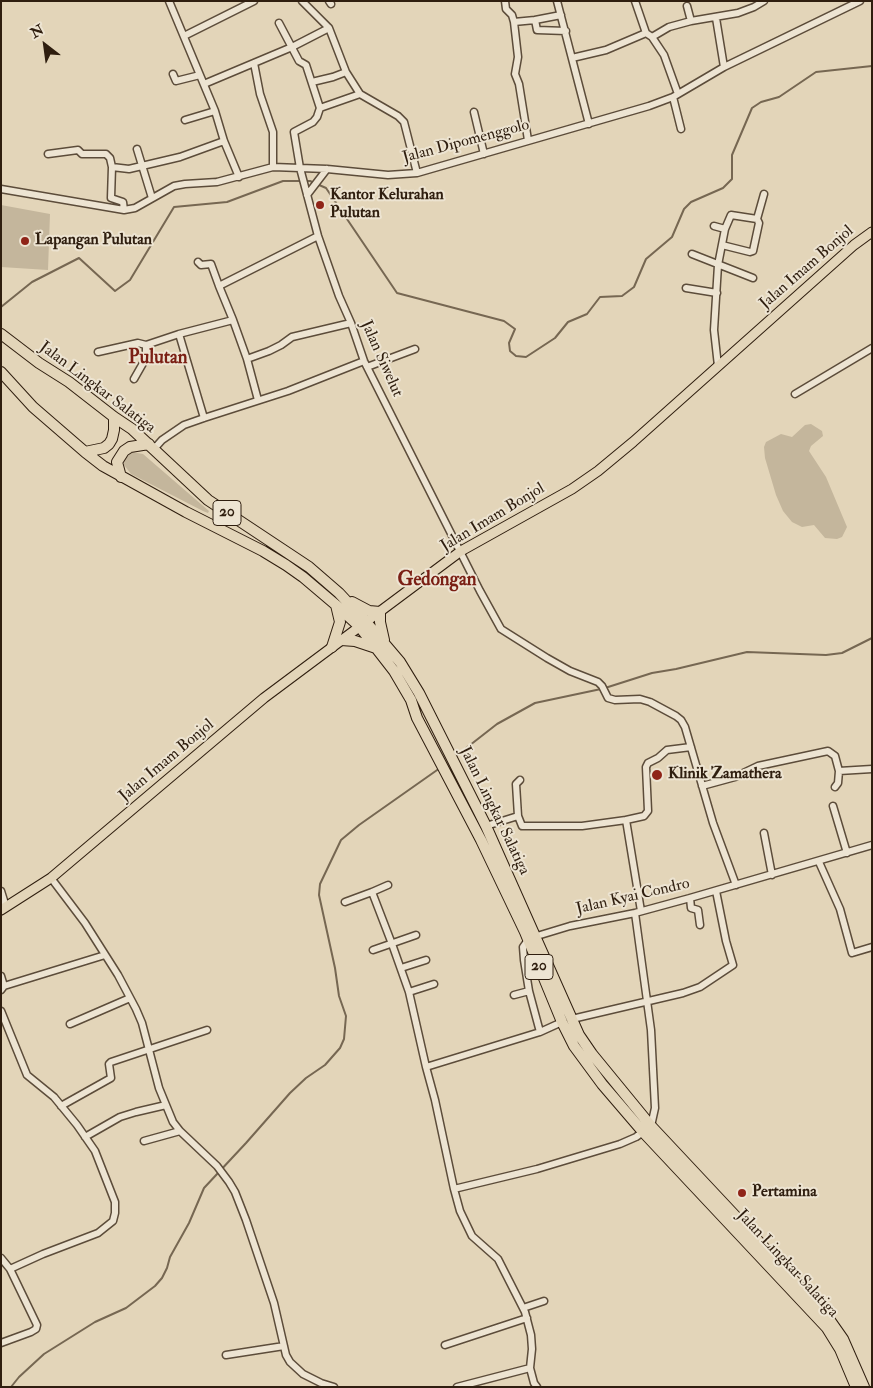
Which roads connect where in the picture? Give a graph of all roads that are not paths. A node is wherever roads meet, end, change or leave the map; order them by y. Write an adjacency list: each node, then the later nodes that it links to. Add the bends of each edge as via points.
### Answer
1 (169, 1): 20 (street)
2 (254, 1): 20 (street)
3 (302, 1): 17 (street)
4 (505, 1): 15 (street)
5 (557, 1): 11 (street)
6 (635, 1): 19 (street)
7 (860, 1): 9 (street, Jalan Dipomenggolo)
8 (760, 2): 12 (street, via 738,13)
9 (848, 4): 24 (street, Jalan Dipomenggolo)
10 (687, 6): 14 (street)
11 (561, 15): 13 (street); 18 (street)
12 (716, 18): 14 (street); 24 (street)
13 (535, 20): 15 (street); 18 (street, via 537,30)
14 (691, 21): 19 (street)
15 (514, 22): 38 (street, via 518,56 515,74)
16 (279, 23): 21 (street)
17 (329, 28): 21 (street); 25 (street)
18 (566, 31): 22 (street)
19 (649, 35): 22 (street); 31 (street, via 664,55)
20 (184, 36): 27 (street)
21 (292, 47): 23 (street); 28 (street, via 299,62 306,65)
22 (572, 58): 36 (street)
23 (254, 63): 29 (street); 45 (street, via 272,132)
24 (724, 67): 31 (street, Jalan Dipomenggolo)
25 (346, 72): 28 (street); 30 (street)
26 (173, 74): 27 (street, via 176,81)
27 (200, 75): 29 (street)
28 (312, 82): 32 (street)
29 (204, 84): 33 (street)
30 (360, 94): 32 (street); 48 (street, via 401,119)
31 (676, 95): 36 (street, Jalan Dipomenggolo); 37 (street)
32 (320, 108): 46 (street, Jalan Siwelut, via 313,122 294,132)
33 (215, 111): 35 (street); 39 (street)
34 (474, 112): 42 (street)
35 (185, 120)
36 (589, 124): 38 (street, Jalan Dipomenggolo)
37 (681, 130)
38 (528, 140): 42 (street, Jalan Dipomenggolo)
39 (224, 141): 43 (street); 49 (street)
40 (137, 149): 43 (street)
41 (48, 154): 44 (street, via 78,150 82,154 106,154)
42 (484, 154): 48 (street, Jalan Dipomenggolo)
43 (142, 166): 44 (street); 53 (street)
44 (112, 167): 54 (street, via 111,198 123,202)
45 (273, 167): 46 (street, Jalan Dipomenggolo); 49 (street, Jalan Dipomenggolo)
46 (300, 168): 47 (street, Jalan Dipomenggolo); 52 (street, Jalan Siwelut)
47 (327, 169): 48 (street, Jalan Dipomenggolo, via 388,175); 52 (street)
48 (417, 173)
49 (239, 177): 53 (street, Jalan Dipomenggolo, via 174,186)
50 (1, 189): 54 (street)
51 (764, 194): 55 (street)
52 (307, 195): 59 (street, Jalan Siwelut)
53 (152, 198): 54 (street, Jalan Dipomenggolo)
54 (124, 210)
55 (757, 219): 57 (street, via 731,215); 60 (street, via 759,223 752,252)
56 (714, 226): 57 (street)
57 (725, 229): 60 (street)
58 (872, 232): 78 (main road, Jalan Imam Bonjol)
59 (318, 236): 65 (street); 69 (street, Jalan Siwelut)
60 (722, 245): 63 (street)
61 (692, 254): 63 (street)
62 (198, 262): 65 (street, via 212,266)
63 (718, 265): 64 (street); 67 (street)
64 (753, 278)
65 (218, 286): 68 (street)
66 (686, 288): 67 (street)
67 (716, 294): 78 (street, via 714,330)
68 (233, 320): 71 (street); 76 (street)
69 (350, 323): 76 (street, via 292,337); 77 (street, Jalan Siwelut)
70 (1, 334): 83 (highway, Jalan Lingkar Salatiga / 20)
71 (179, 334): 72 (street); 84 (street)
72 (146, 345): 75 (street, via 138,342); 80 (street, via 146,358)
73 (872, 348): 81 (street)
74 (415, 350): 77 (street)
75 (98, 352)
76 (247, 359): 82 (street)
77 (366, 364): 82 (street); 88 (street, Jalan Siwelut)
78 (718, 366): 88 (main road, Jalan Imam Bonjol, via 598,471 572,489)
79 (1, 372): 86 (highway, Jalan Lingkar Salatiga / 20, via 33,407)
80 (134, 379)
81 (795, 394)
82 (258, 400): 84 (street)
83 (114, 417): 85 (highway, Jalan Lingkar Salatiga / 20); 86 (highway, via 109,444)
84 (204, 418): 85 (street, via 184,425)
85 (151, 447): 87 (highway, via 124,451 117,462); 89 (highway, Jalan Lingkar Salatiga / 20, via 208,500 309,567)
86 (85, 452): 87 (highway, Jalan Lingkar Salatiga / 20)
87 (121, 477): 90 (highway, Jalan Lingkar Salatiga / 20, via 263,551 303,577)
88 (460, 551): 91 (main road, Jalan Imam Bonjol); 96 (street, via 501,629 570,671 598,682 610,699 659,705 676,716 685,728)
89 (338, 593): 91 (highway, via 361,608); 92 (highway, Jalan Lingkar Salatiga / 20)
90 (336, 605): 92 (highway, Jalan Lingkar Salatiga / 20); 94 (highway, via 340,622)
91 (380, 612): 92 (main road, Jalan Imam Bonjol); 95 (highway)
92 (363, 624): 93 (main road, Jalan Imam Bonjol); 95 (highway, Jalan Lingkar Salatiga / 20)
93 (341, 640): 94 (main road, Jalan Imam Bonjol); 95 (highway)
94 (332, 647): 111 (main road, Jalan Imam Bonjol, via 264,698)
95 (381, 647): 105 (highway, Jalan Lingkar Salatiga / 20, via 400,662); 123 (highway, Jalan Lingkar Salatiga / 20)
96 (691, 747): 100 (street); 104 (street, via 667,750 648,763 647,814)
97 (872, 769): 98 (street)
98 (839, 771): 100 (street, via 835,756 828,751 758,766 735,777); 101 (street)
99 (520, 780): 103 (street, via 516,784)
100 (702, 786): 113 (street)
101 (835, 787)
102 (833, 806): 108 (street)
103 (518, 816): 104 (street, via 523,826 582,826); 105 (street)
104 (626, 820): 120 (street)
105 (486, 826): 123 (highway, Jalan Lingkar Salatiga / 20)
106 (764, 832): 110 (street)
107 (872, 845): 108 (street, Jalan Kyai Condro)
108 (847, 853): 109 (street, Jalan Kyai Condro)
109 (819, 862): 110 (street, Jalan Kyai Condro); 125 (street, via 840,909 852,953)
110 (772, 875): 113 (street, Jalan Kyai Condro)
111 (52, 878): 119 (main road, Jalan Imam Bonjol); 127 (street)
112 (388, 885): 116 (street)
113 (736, 885): 115 (street, Jalan Kyai Condro)
114 (1, 891): 119 (street)
115 (716, 891): 117 (street, Jalan Kyai Condro); 137 (street, via 733,965 700,987)
116 (372, 892): 118 (street); 124 (street)
117 (690, 898): 120 (street, Jalan Kyai Condro); 121 (street, via 691,908 698,910)
118 (345, 902)
119 (3, 908)
120 (638, 912): 123 (street, Jalan Kyai Condro, via 570,926); 137 (street)
121 (700, 925)
122 (416, 935): 124 (street)
123 (532, 938): 134 (street, via 523,946); 139 (highway, Jalan Lingkar Salatiga / 20)
124 (392, 944): 126 (street); 129 (street)
125 (872, 946)
126 (373, 950)
127 (105, 955): 132 (street); 136 (street)
128 (426, 960): 129 (street)
129 (401, 968): 133 (street)
130 (1, 976): 132 (street)
131 (434, 984): 133 (street)
132 (3, 988)
133 (409, 992): 144 (street)
134 (529, 992): 135 (street); 142 (street)
135 (514, 995)
136 (130, 998): 140 (street); 143 (street)
137 (647, 1002): 139 (street); 147 (street, via 655,1108)
138 (1, 1011): 146 (street, via 27,1074)
139 (567, 1021): 142 (street); 147 (highway, Jalan Lingkar Salatiga / 20)
140 (70, 1024)
141 (207, 1030): 143 (street)
142 (540, 1032): 144 (street)
143 (148, 1048): 145 (street); 146 (street, via 109,1063 111,1078)
144 (426, 1068): 151 (street, via 436,1100)
145 (166, 1105): 148 (street); 149 (street, via 120,1117)
146 (61, 1106): 149 (street)
147 (647, 1129): 151 (street, via 636,1137 596,1151); 165 (highway, Jalan Lingkar Salatiga / 20, via 827,1328); 166 (highway, Jalan Lingkar Salatiga / 20, via 741,1222 829,1319 843,1339)
148 (180, 1130): 150 (street); 159 (street, via 229,1182 261,1263)
149 (85, 1137): 153 (street, via 95,1151 115,1202 113,1221 98,1233)
150 (144, 1141)
151 (454, 1189): 155 (street, via 472,1236 498,1259)
152 (1, 1258): 153 (street)
153 (10, 1269): 157 (street, via 37,1325 31,1332)
154 (544, 1301): 155 (street)
155 (523, 1308): 156 (street)
156 (527, 1318): 158 (street); 161 (street, via 532,1349)
157 (1, 1343)
158 (445, 1345)
159 (284, 1346): 160 (street); 162 (street, via 286,1355 296,1368 310,1379)
160 (226, 1355)
161 (530, 1368): 163 (street); 164 (street)
162 (334, 1387)
163 (457, 1387)
164 (537, 1387)
165 (856, 1387)
166 (864, 1387)

